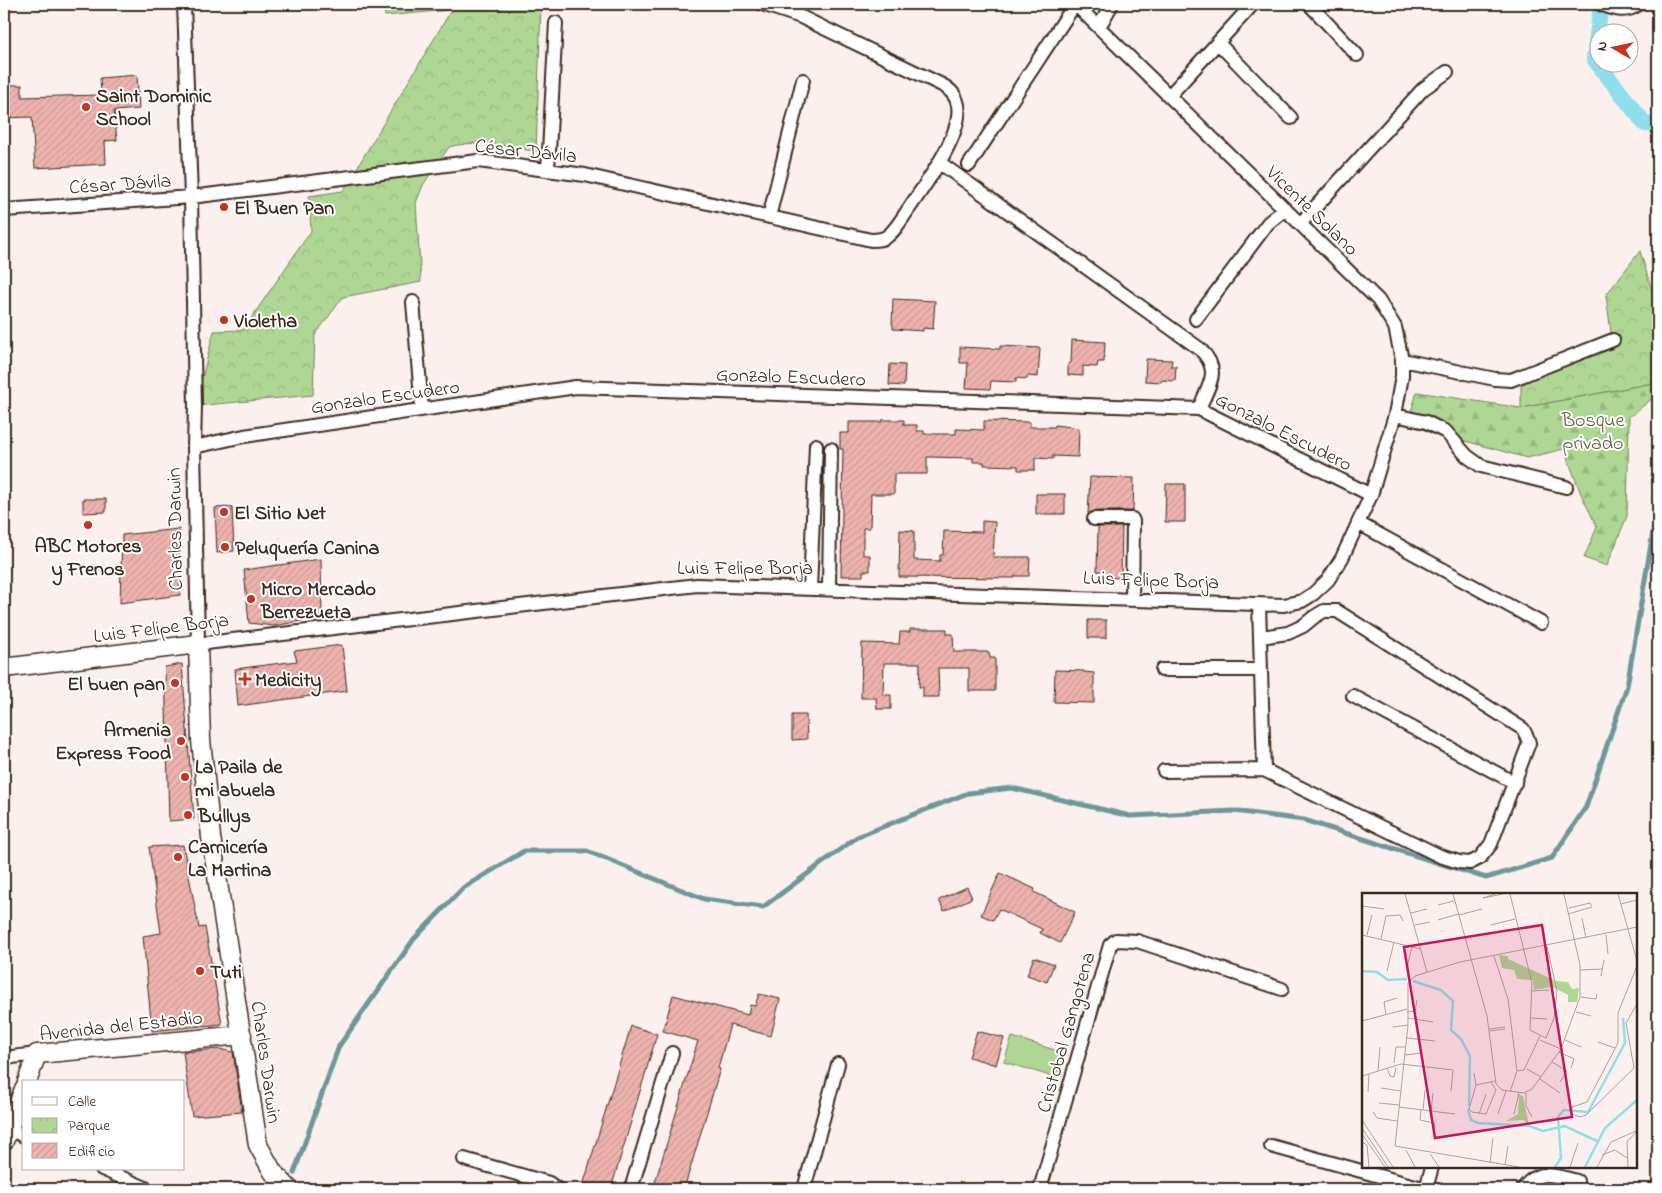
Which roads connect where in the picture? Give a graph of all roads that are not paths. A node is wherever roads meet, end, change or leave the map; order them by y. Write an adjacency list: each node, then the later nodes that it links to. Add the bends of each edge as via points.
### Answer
1 (184, 4): 20 (street, Charles Darwin)
2 (762, 4): 17 (street, César Dávila, via 800,17 949,89 958,103 958,112)
3 (1075, 4): 10 (street, Vicente Solano); 18 (street)
4 (1112, 4): 10 (street)
5 (1253, 4): 11 (street)
6 (1309, 4): 12 (street)
7 (1600, 4): 8 (street, via 1617,10)
8 (1638, 4)
9 (556, 23): 19 (street)
10 (1099, 27): 15 (street, Vicente Solano)
11 (1218, 43): 15 (street); 16 (street)
12 (1357, 55)
13 (1447, 72): 24 (street, via 1422,89)
14 (803, 80): 23 (street)
15 (1169, 96): 21 (street, Vicente Solano)
16 (1291, 118)
17 (940, 163): 23 (street, César Dávila, via 898,225 886,237 872,240); 30 (street, via 1200,349 1212,364 1213,373)
18 (969, 165)
19 (548, 170): 20 (street, César Dávila, via 478,160); 23 (street, César Dávila, via 585,175)
20 (191, 197): 22 (street, César Dávila); 33 (street, Charles Darwin)
21 (1285, 209): 24 (street, Vicente Solano); 26 (street, via 1268,223)
22 (4, 210)
23 (769, 217)
24 (1300, 224): 28 (street, Vicente Solano, via 1378,300 1395,327)
25 (413, 302): 29 (street)
26 (1196, 320)
27 (1612, 340): 28 (street, via 1511,380)
28 (1402, 360): 31 (street, Vicente Solano)
29 (422, 409): 30 (street, Gonzalo Escudero, via 576,387); 33 (street, Gonzalo Escudero, via 244,436)
30 (1199, 409): 36 (street, Gonzalo Escudero)
31 (1394, 415): 35 (street, via 1426,422 1446,432 1467,456 1481,466); 36 (street, Vicente Solano)
32 (816, 445): 39 (street)
33 (194, 447): 45 (street, Charles Darwin)
34 (831, 449): 40 (street)
35 (1566, 487)
36 (1371, 495): 38 (street, Luis Felipe Borja)
37 (1094, 519): 41 (street, via 1133,521)
38 (1358, 523): 42 (street, Luis Felipe Borja, via 1342,558 1314,594 1284,605); 43 (street)
39 (810, 589): 40 (street, Luis Felipe Borja); 45 (street, Luis Felipe Borja, via 697,585)
40 (829, 589): 41 (street, Luis Felipe Borja)
41 (1132, 600): 42 (street, Luis Felipe Borja)
42 (1259, 604): 44 (street)
43 (1541, 623)
44 (1261, 637): 48 (street); 52 (street, via 1288,633 1324,611 1337,611 1523,729 1529,743)
45 (198, 644): 46 (street, Luis Felipe Borja); 54 (street, Charles Darwin, via 201,740 211,837)
46 (4, 668)
47 (1162, 670): 48 (street)
48 (1261, 670): 50 (street)
49 (1353, 696): 52 (street)
50 (1264, 770): 51 (street); 52 (street, via 1440,856 1470,863 1480,858 1491,844)
51 (1164, 771)
52 (1515, 782)
53 (1282, 989): 72 (street, Cristobal Gangotena, via 1137,941 1116,940 1110,945)
54 (242, 1035): 56 (street, Avenida del Estadio); 68 (street, Charles Darwin, via 258,1144 272,1172)
55 (672, 1053): 70 (street)
56 (37, 1054): 57 (street, Avenida del Estadio); 59 (street)
57 (4, 1058)
58 (838, 1064): 71 (street)
59 (27, 1080)
60 (22, 1097): 61 (street)
61 (12, 1136)
62 (1271, 1146): 73 (street)
63 (464, 1159): 69 (street, via 549,1183)
64 (1432, 1168): 73 (street)
65 (104, 1170): 67 (street)
66 (1577, 1181): 74 (street, via 1544,1174 1529,1181)
67 (141, 1188)
68 (289, 1189)
69 (557, 1189)
70 (631, 1189)
71 (804, 1189)
72 (1040, 1189)
73 (1426, 1189)
74 (1524, 1189)

